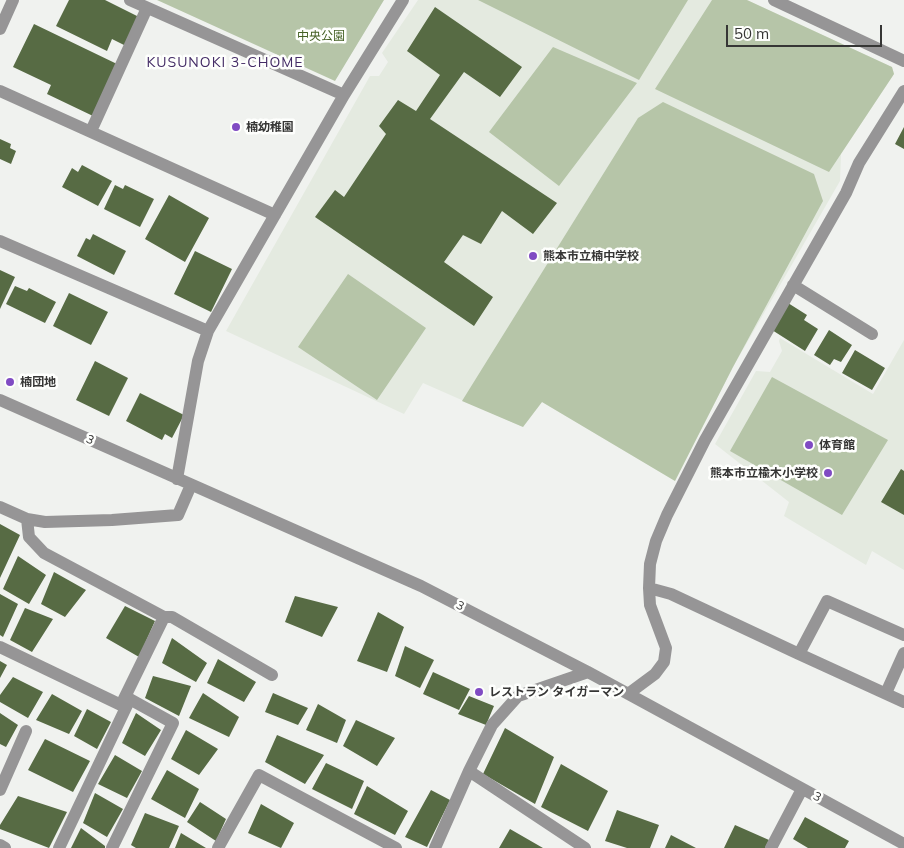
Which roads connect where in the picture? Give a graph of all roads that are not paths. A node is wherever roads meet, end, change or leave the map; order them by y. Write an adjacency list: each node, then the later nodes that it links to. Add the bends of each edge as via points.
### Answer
1 (13, 0): 6 (street)
2 (130, 0): 5 (street)
3 (403, 0): 10 (street)
4 (774, 0): 7 (street)
5 (147, 8): 10 (street); 11 (street)
6 (0, 29)
7 (904, 61)
8 (0, 91): 11 (street)
9 (904, 91): 14 (street, via 859,163 846,193)
10 (344, 95): 12 (street)
11 (91, 131): 12 (street)
12 (275, 215): 15 (street)
13 (0, 240): 15 (street)
14 (793, 285): 16 (street); 22 (street, via 666,515 652,557)
15 (208, 331): 18 (street, via 198,361)
16 (872, 334)
17 (0, 400): 18 (street, 3)
18 (177, 479): 19 (street, 3)
19 (191, 485): 21 (street, via 178,515 46,522); 28 (street, 3, via 420,586)
20 (0, 507): 21 (street)
21 (27, 519): 23 (street, via 29,537 44,553)
22 (649, 588): 27 (street, via 671,594); 31 (street, via 650,605 666,648 664,662 655,674)
23 (164, 617): 29 (street, via 172,616); 32 (street)
24 (904, 635): 27 (street, via 827,601)
25 (0, 647): 32 (street, via 121,705)
26 (904, 653): 30 (street)
27 (799, 654): 30 (street)
28 (588, 672): 31 (street, 3); 35 (street, via 518,696 492,725)
29 (272, 675)
30 (886, 693): 33 (street)
31 (628, 694): 36 (street, 3)
32 (128, 698): 41 (street); 42 (street, via 173,723)
33 (904, 702)
34 (26, 731): 37 (street)
35 (469, 771): 45 (street); 46 (street)
36 (802, 789): 38 (street, 3); 47 (street)
37 (0, 790)
38 (904, 844)
39 (0, 845): 40 (street)
40 (5, 848)
41 (59, 848)
42 (112, 848)
43 (218, 848): 44 (street, via 259,775)
44 (396, 848)
45 (435, 848)
46 (585, 848)
47 (771, 848)

